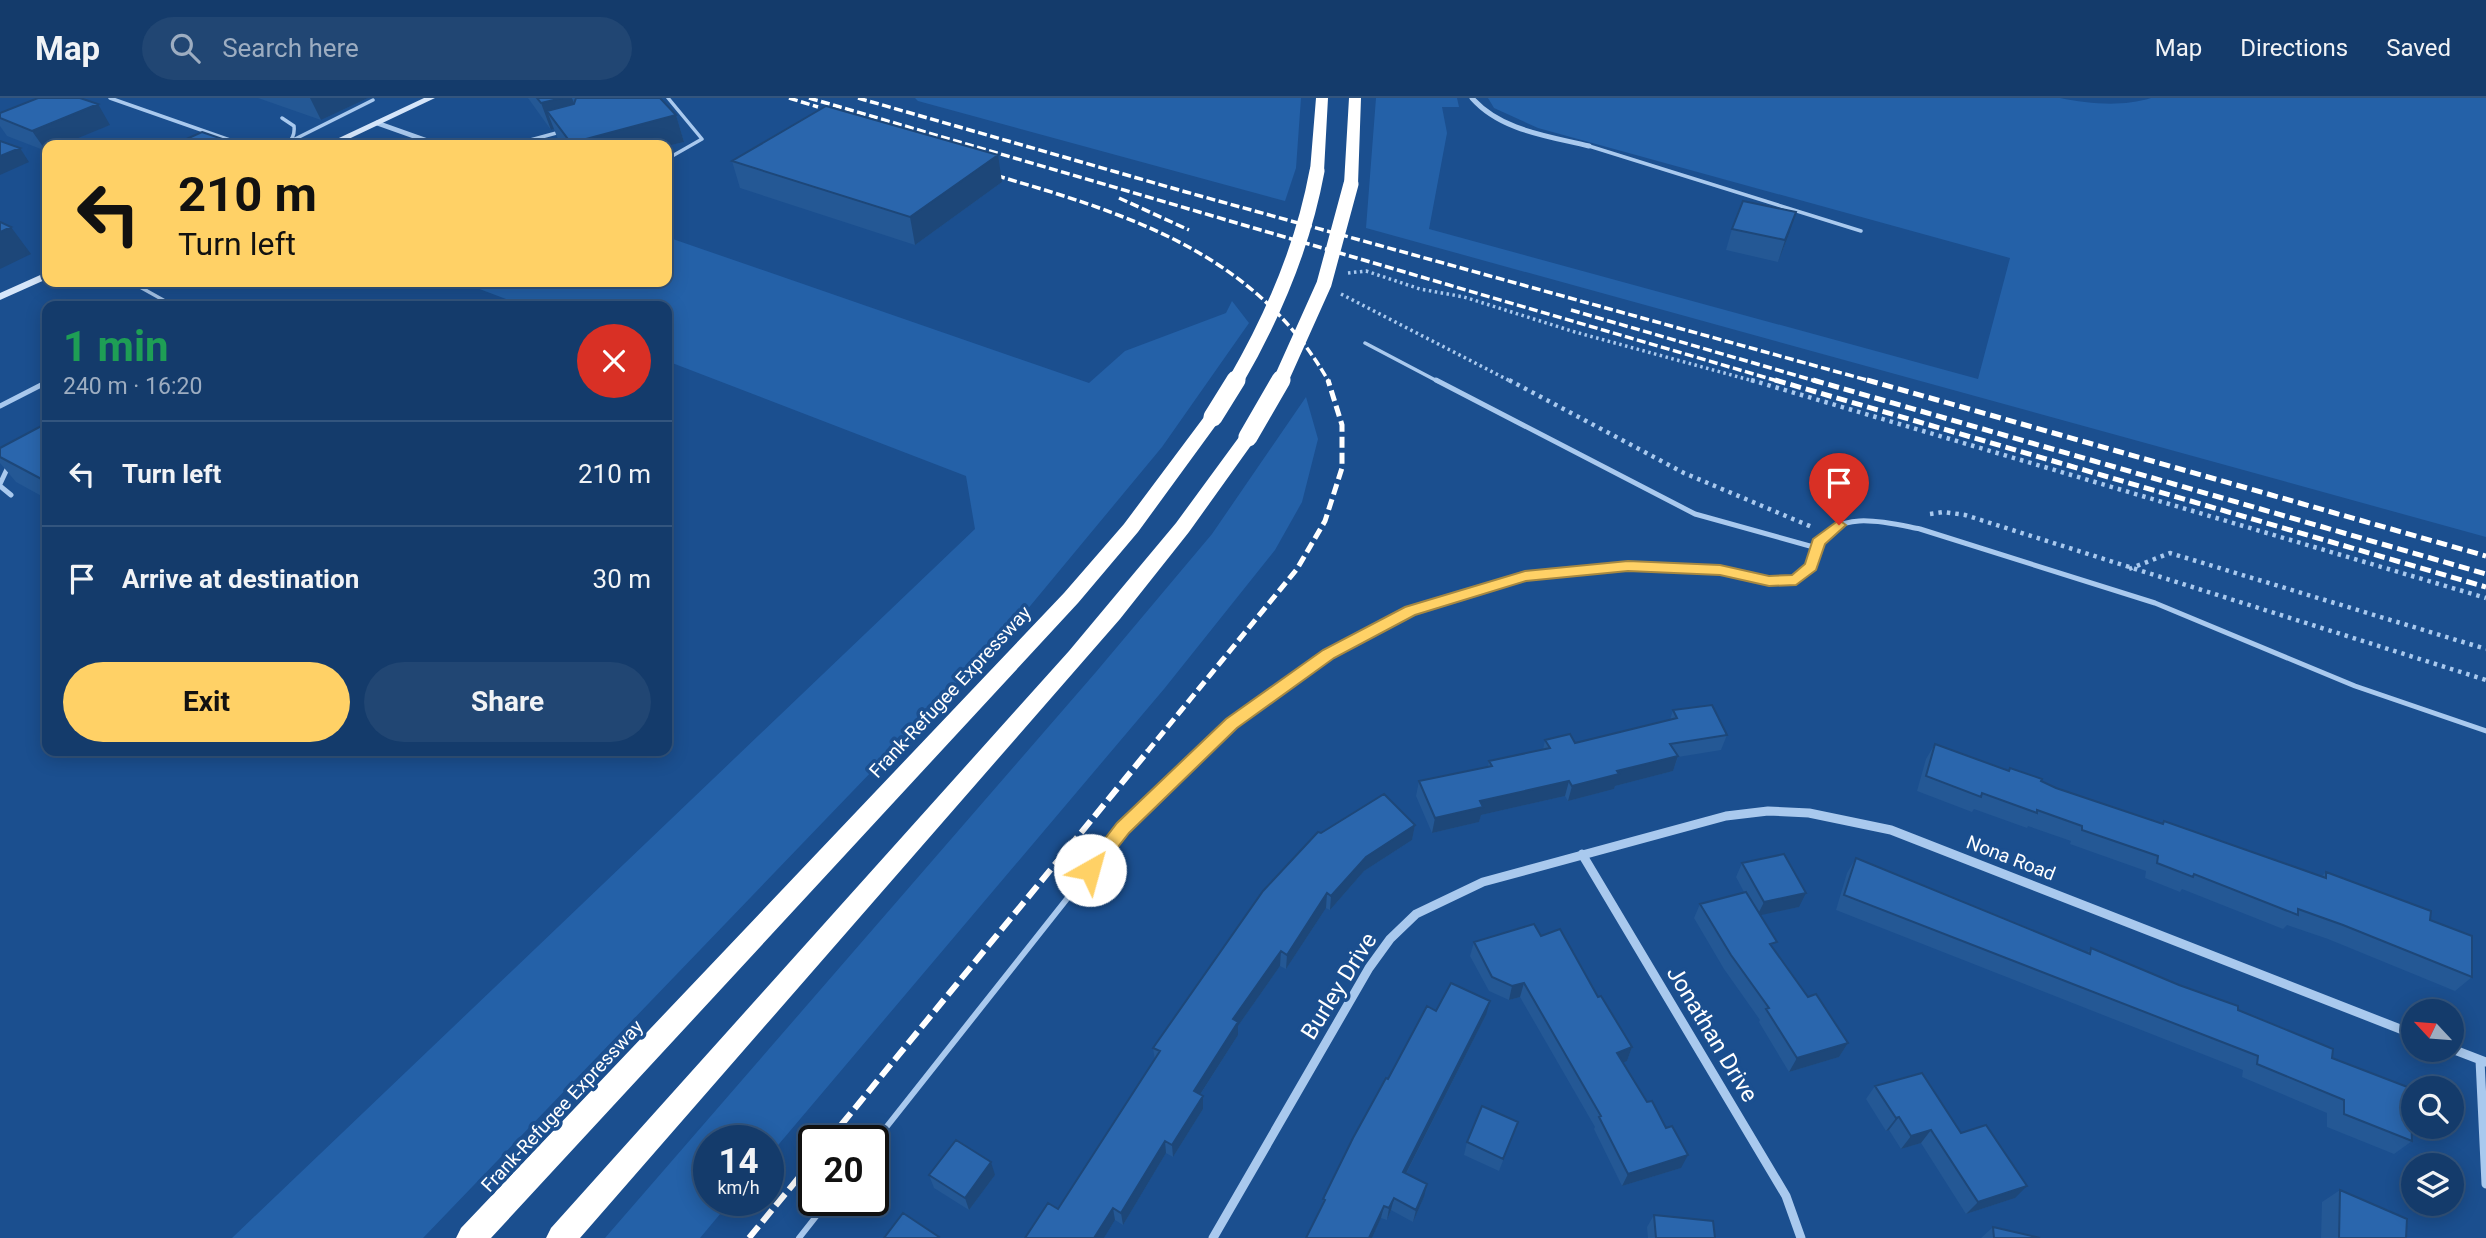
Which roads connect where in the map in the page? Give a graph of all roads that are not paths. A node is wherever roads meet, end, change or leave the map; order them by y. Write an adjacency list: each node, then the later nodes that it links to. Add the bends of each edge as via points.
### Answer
1 (110, 98): 11 (lane)
2 (431, 98): 9 (main road)
3 (668, 98): 17 (lane, via 702,138)
4 (1322, 98): 40 (highway, Frank-Refugee Expressway, bridge, via 1317,172 1304,235 1283,291 1251,357 1156,497 1071,598)
5 (1355, 98): 41 (highway, bridge, via 1351,184 1342,233 1311,322 1271,400 1208,498 1133,592)
6 (1472, 98): 16 (street, via 1492,116 1520,128)
7 (373, 100): 12 (lane)
8 (282, 118): 12 (lane, via 294,126)
9 (377, 123): 13 (main road); 14 (street)
10 (570, 129): 15 (lane)
11 (230, 140)
12 (293, 140)
13 (340, 140)
14 (425, 140)
15 (530, 140)
16 (1589, 146): 18 (lane)
17 (672, 156)
18 (1861, 231)
19 (42, 277): 23 (main road)
20 (140, 287): 22 (lane)
21 (148, 287): 22 (lane)
22 (144, 289): 24 (lane)
23 (0, 297)
24 (165, 301)
25 (1365, 343): 31 (lane, via 1695,514)
26 (42, 385): 27 (lane)
27 (0, 406)
28 (9, 457): 29 (lane, via 11,463)
29 (0, 485): 30 (lane)
30 (11, 495)
31 (1817, 548): 32 (lane, via 1839,525 1883,522 1920,529 2155,603 2355,686); 37 (lane, via 1811,566 1796,580 1769,581 1720,570 1628,566 1525,576 1410,611 1328,654 1232,724 1123,828)
32 (2486, 731)
33 (1582, 854): 34 (street, Nona Road, via 1759,810 1842,816 1891,830); 43 (street, Burley Drive, via 1483,882 1416,914 1390,939); 44 (street, Jonathan Drive, via 1786,1196)
34 (2401, 1029)
35 (2464, 1054): 36 (street)
36 (2483, 1061): 38 (street)
37 (888, 1125)
38 (2486, 1184)
39 (816, 1216): 42 (lane)
40 (471, 1238)
41 (561, 1238)
42 (799, 1238)
43 (1213, 1238)
44 (1801, 1238)

